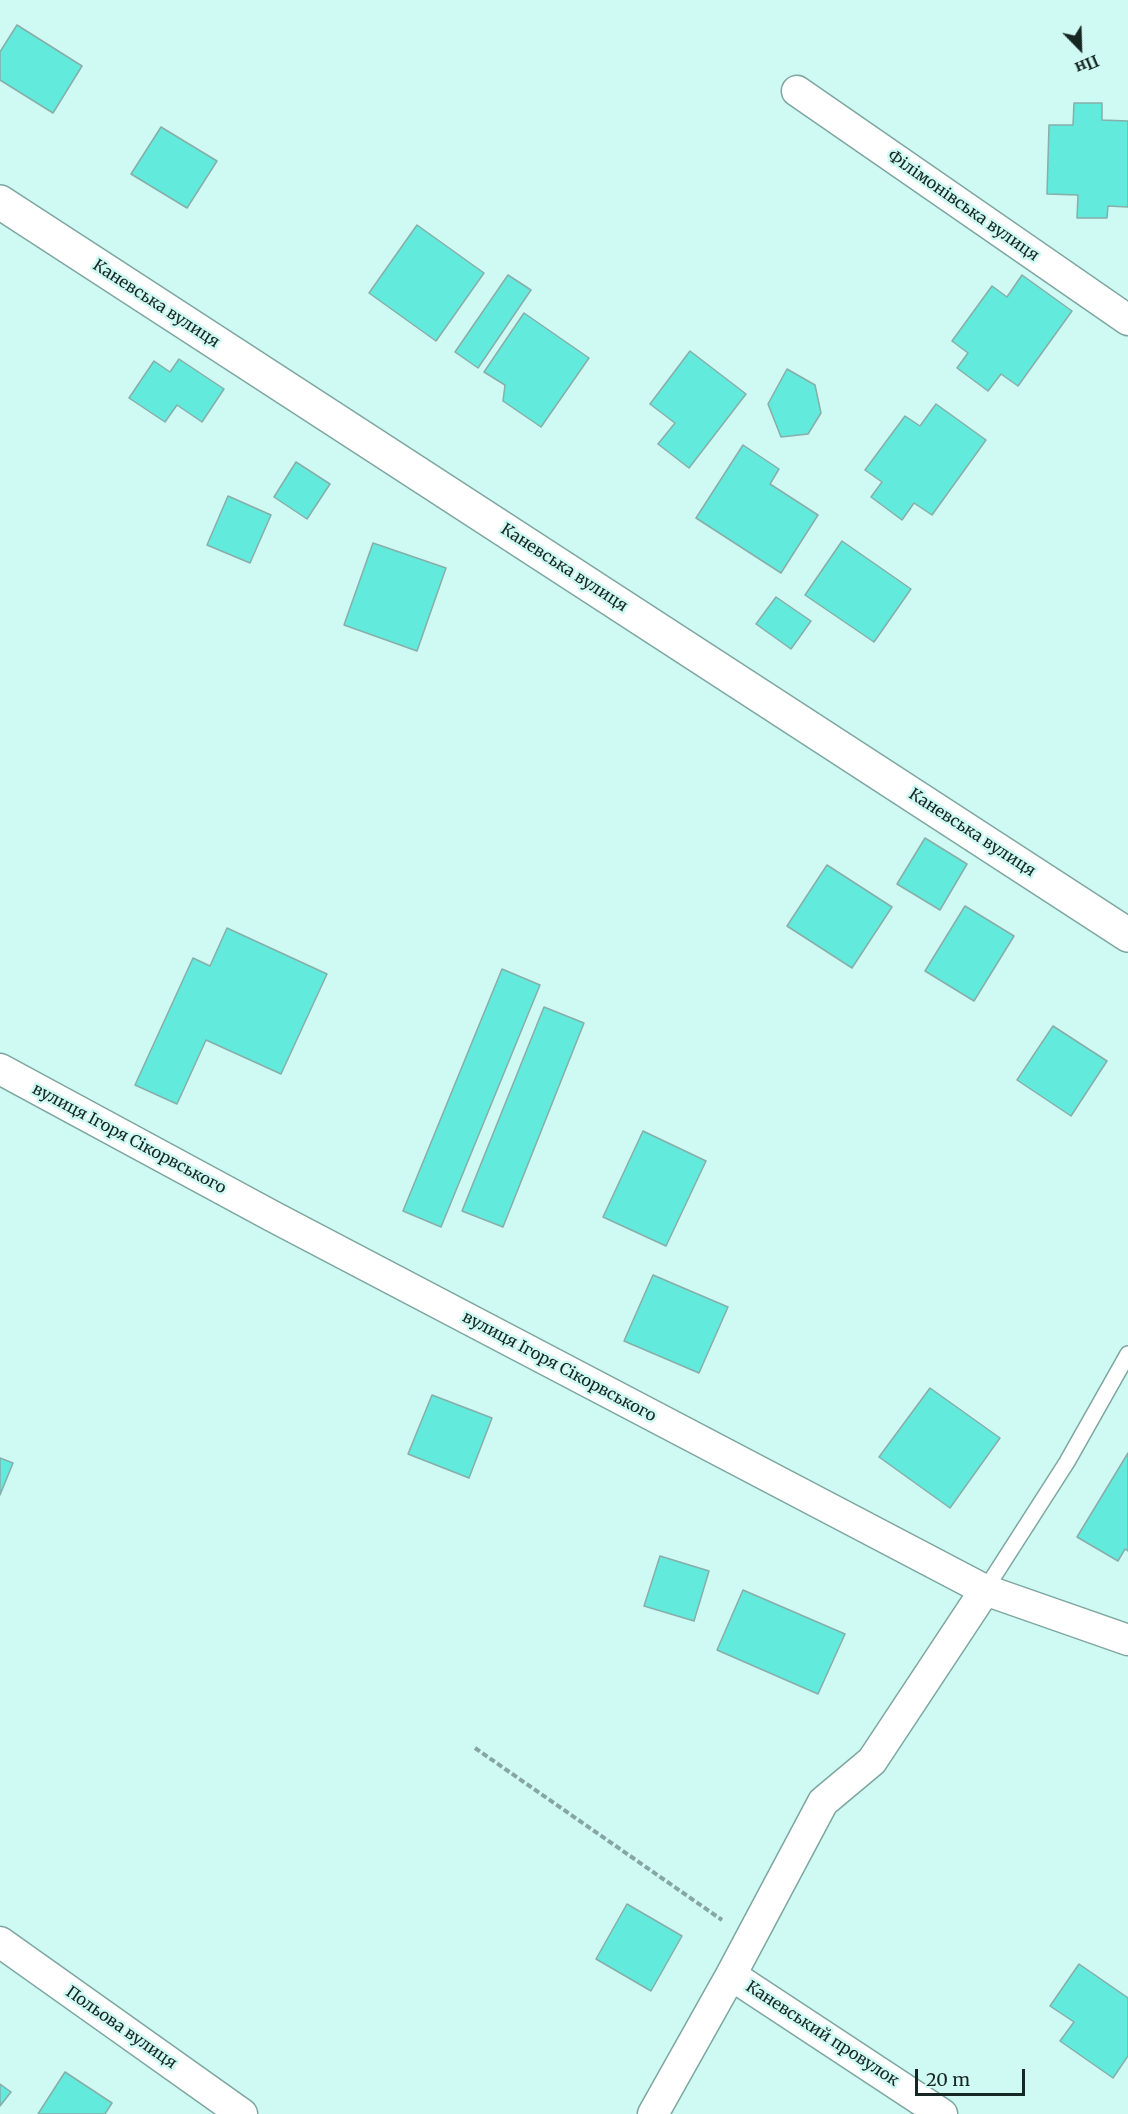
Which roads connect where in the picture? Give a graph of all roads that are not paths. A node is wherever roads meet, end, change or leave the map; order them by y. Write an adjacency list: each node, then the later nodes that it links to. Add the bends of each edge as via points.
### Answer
1 (797, 91): 3 (street, Філімонівська вулиця)
2 (0, 202): 4 (street, Каневська вулиця)
3 (1128, 320)
4 (1128, 935)
5 (0, 1069): 7 (street, вулиця Ігоря Сікорвського)
6 (1128, 1354): 7 (lane, via 1067,1462)
7 (985, 1590): 8 (street, вулиця Ігоря Сікорвського); 10 (street, via 872,1761 823,1802)
8 (1128, 1640)
9 (0, 1942): 11 (street, Польова вулиця)
10 (731, 1975): 12 (street); 13 (street, Каневський провулок)
11 (242, 2114)
12 (653, 2114)
13 (942, 2114)

